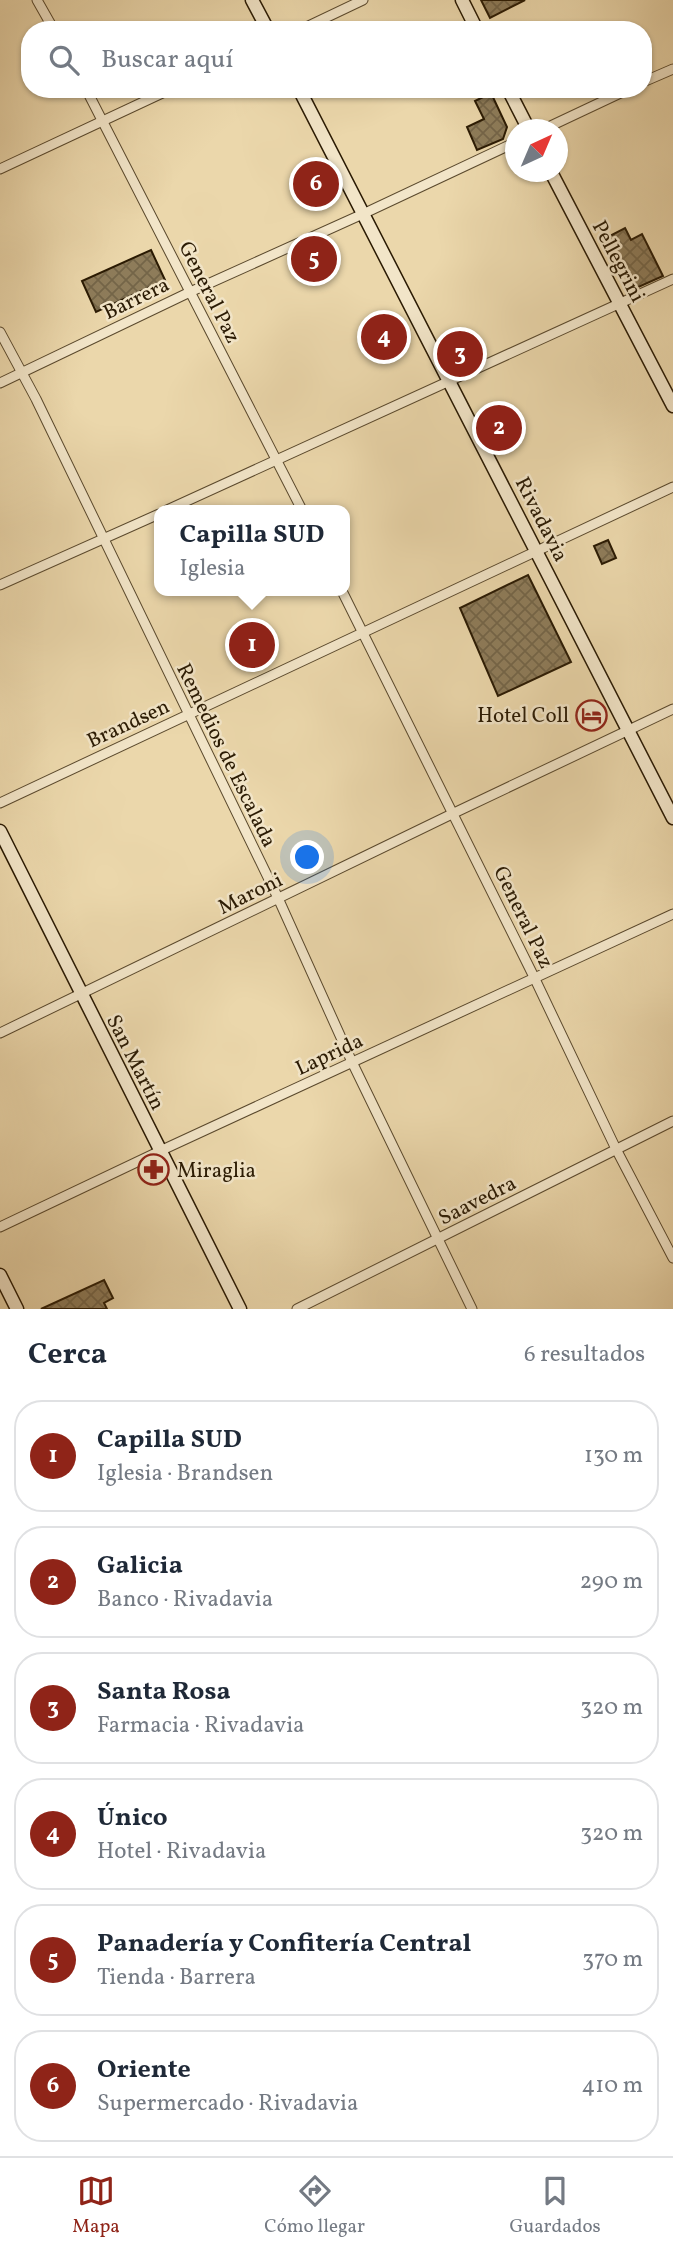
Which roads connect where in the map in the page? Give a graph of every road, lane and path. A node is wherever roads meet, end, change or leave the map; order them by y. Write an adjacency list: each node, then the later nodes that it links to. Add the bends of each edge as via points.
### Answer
1 (37, 0): 5 (street)
2 (252, 0): 6 (main road)
3 (363, 0): 7 (street)
4 (462, 0): 8 (main road)
5 (49, 21)
6 (263, 21)
7 (319, 21)
8 (472, 21)
9 (673, 69): 10 (street)
10 (652, 78)
11 (91, 98): 18 (street, General Paz)
12 (151, 98): 18 (street)
13 (304, 98): 22 (main road, Rivadavia)
14 (512, 98): 16 (main road)
15 (610, 98): 17 (street)
16 (523, 119)
17 (565, 119)
18 (103, 120): 20 (street); 24 (street, General Paz)
19 (505, 147): 22 (street, Barrera)
20 (0, 169)
21 (556, 182): 25 (main road, Pellegrini)
22 (365, 214): 24 (street, Barrera); 28 (main road, Rivadavia)
23 (673, 279): 25 (street)
24 (190, 292): 27 (street, Barrera); 31 (street, General Paz)
25 (620, 303): 28 (street); 30 (main road, Pellegrini)
26 (0, 332): 27 (street, Remedios de Escalada)
27 (22, 372): 29 (street, Barrera); 36 (street, Remedios de Escalada)
28 (450, 382): 31 (street); 37 (main road, Rivadavia)
29 (0, 383)
30 (673, 406)
31 (276, 461): 33 (street); 34 (street, General Paz)
32 (673, 487): 37 (street, Brandsen)
33 (178, 505)
34 (299, 505)
35 (154, 516): 36 (street)
36 (103, 539): 38 (street); 42 (street, Remedios de Escalada)
37 (537, 550): 40 (street, Brandsen); 43 (main road, Rivadavia)
38 (0, 585)
39 (345, 596): 40 (street, General Paz)
40 (363, 632): 42 (street, Brandsen); 45 (street, General Paz)
41 (673, 709): 43 (street, Maroni)
42 (188, 713): 44 (street, Brandsen); 48 (street, Remedios de Escalada)
43 (629, 730): 45 (street, Maroni); 46 (main road, Rivadavia)
44 (0, 803)
45 (454, 813): 48 (street, Maroni); 50 (street, General Paz)
46 (673, 818)
47 (0, 831): 51 (main road, San Martín)
48 (278, 898): 51 (street, Maroni); 53 (street, Remedios de Escalada)
49 (673, 914): 50 (street, Laprida)
50 (534, 977): 53 (street, Laprida); 55 (street, General Paz)
51 (80, 994): 52 (street, Maroni); 56 (main road, San Martín)
52 (0, 1033)
53 (352, 1062): 56 (street, Laprida); 58 (street, Remedios de Escalada)
54 (673, 1121): 55 (street, Saavedra)
55 (615, 1149): 58 (street, Saavedra); 59 (street, General Paz)
56 (160, 1151): 57 (street, Laprida); 62 (main road, San Martín)
57 (0, 1227)
58 (438, 1239): 63 (street, Saavedra); 64 (street, Remedios de Escalada)
59 (673, 1258)
60 (0, 1275): 61 (main road)
61 (17, 1309)
62 (240, 1309)
63 (297, 1309)
64 (472, 1309)

